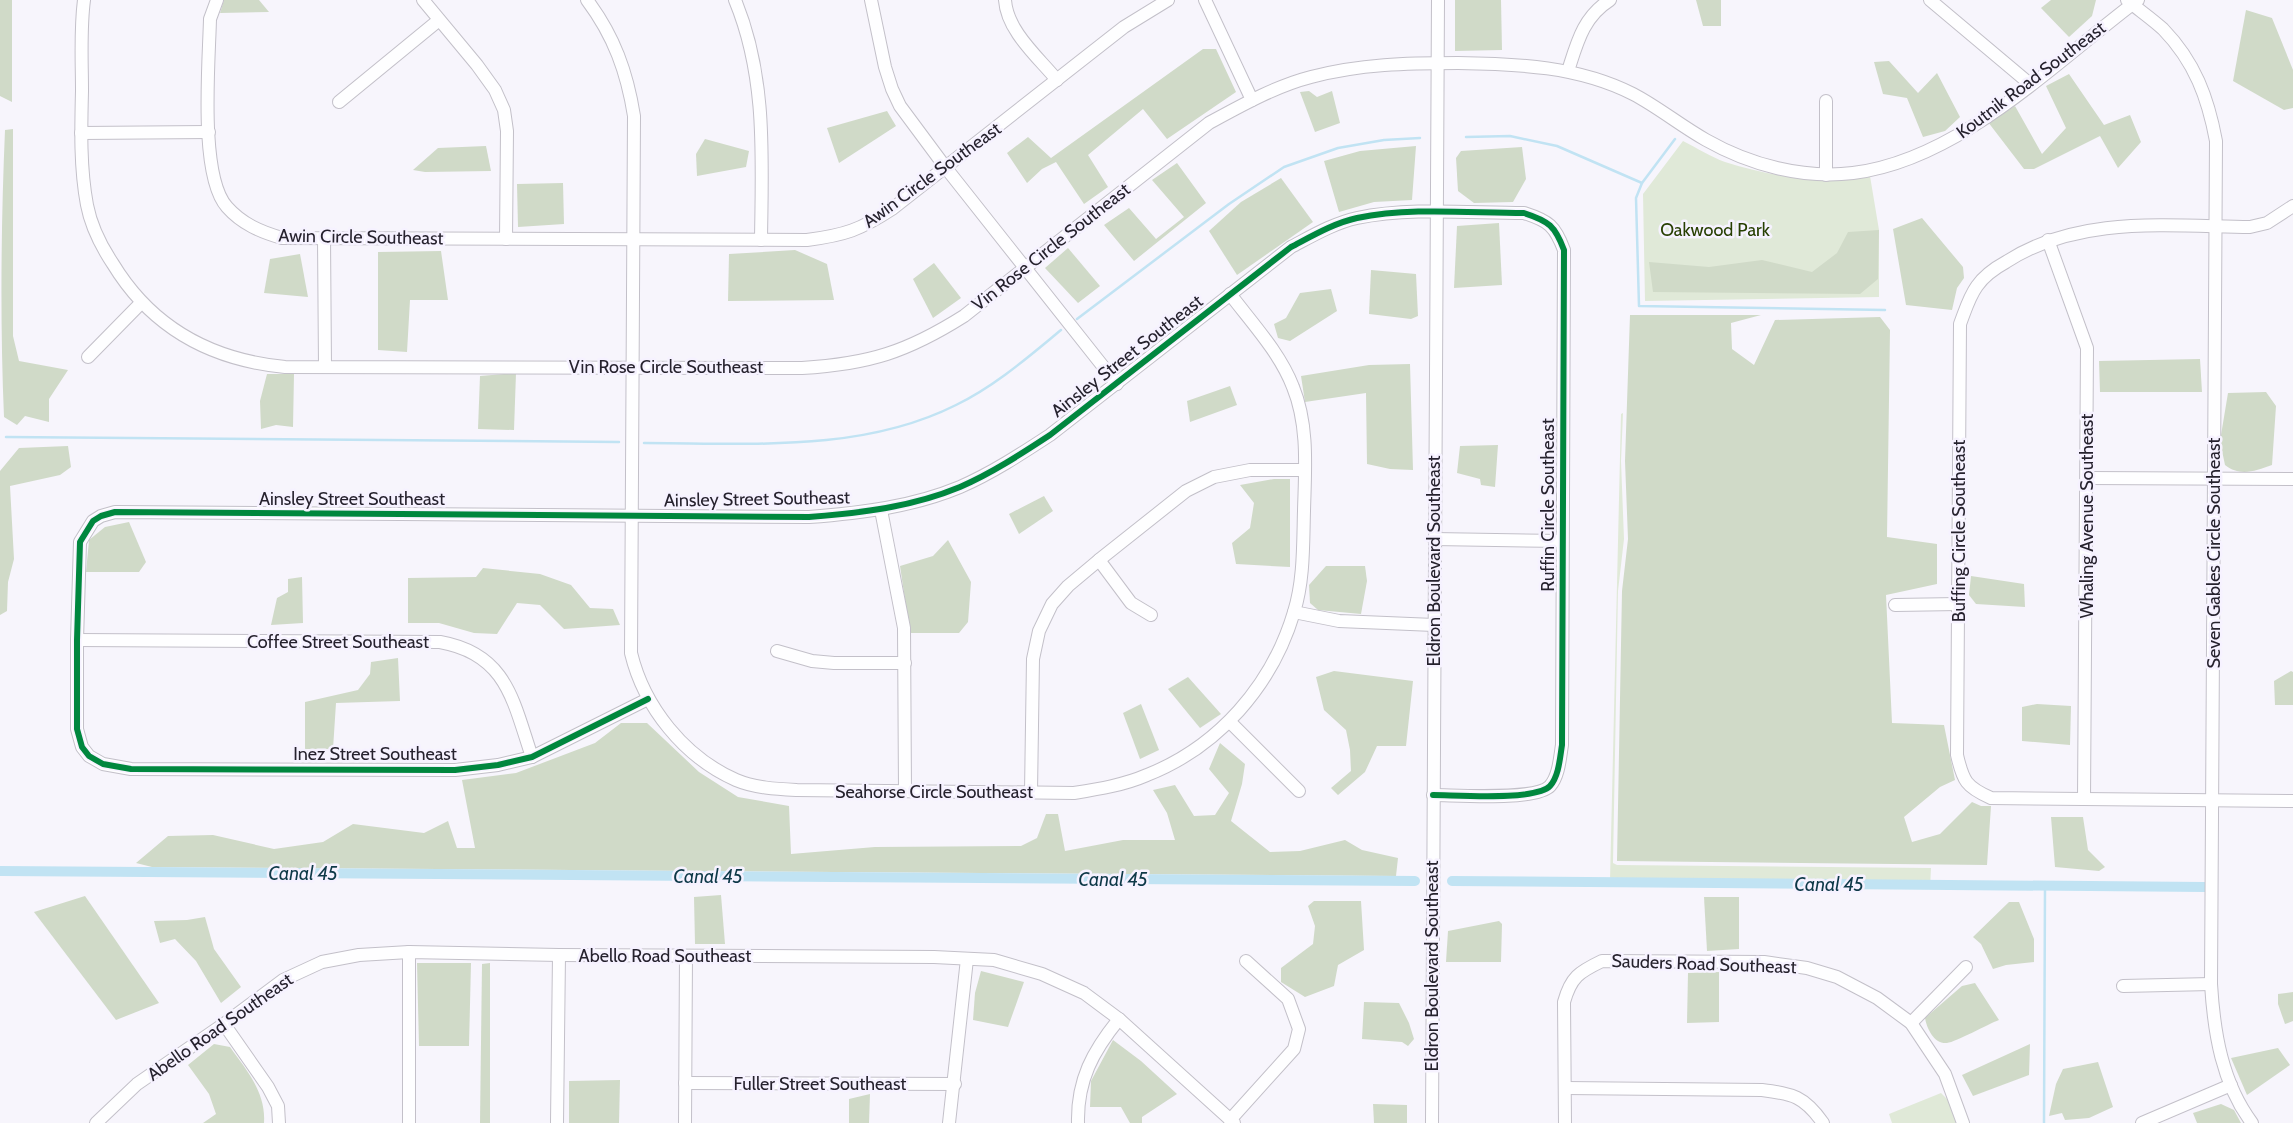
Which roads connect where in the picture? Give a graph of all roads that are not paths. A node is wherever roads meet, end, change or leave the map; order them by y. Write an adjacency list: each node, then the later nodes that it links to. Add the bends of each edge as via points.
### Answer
1 (84, 0): 22 (street, Vin Rose Circle Southeast)
2 (217, 0): 23 (street, Awin Circle Southeast, via 210,19)
3 (423, 0): 14 (street)
4 (587, 0): 31 (street, via 604,22 619,53 629,87 634,116)
5 (735, 0): 32 (street, via 745,25 759,89)
6 (871, 0): 24 (street, via 892,89 900,106)
7 (1005, 0): 17 (street, via 1012,25)
8 (1168, 0): 17 (street, Awin Circle Southeast, via 1124,27)
9 (1205, 0): 19 (street)
10 (1438, 0): 15 (street, Eldron Boulevard Southeast)
11 (1610, 0): 16 (street, via 1598,7 1588,19)
12 (1930, 0): 18 (street)
13 (2133, 1): 18 (street, Koutnik Road Southeast); 28 (street, Seven Gables Circle Southeast, via 2163,30 2193,68 2209,105 2216,142)
14 (439, 20): 21 (street); 30 (street, via 495,90 504,110)
15 (1438, 63): 16 (street, Koutnik Road Southeast, via 1514,64); 19 (street, Vin Rose Circle Southeast, via 1373,64 1327,73); 27 (street, Eldron Boulevard Southeast)
16 (1568, 71): 25 (street, Koutnik Road Southeast, via 1633,94 1706,140 1742,158 1775,168)
17 (1057, 80): 24 (street, Awin Circle Southeast)
18 (2030, 84): 25 (street, Koutnik Road Southeast, via 1951,140 1920,154 1854,173)
19 (1252, 100): 34 (street, Vin Rose Circle Southeast, via 1209,123)
20 (1826, 101): 25 (street)
21 (339, 102)
22 (81, 132): 23 (street); 36 (street, Vin Rose Circle Southeast, via 87,207 100,244)
23 (209, 132): 29 (street, Awin Circle Southeast, via 210,163 216,189 226,206 262,232 282,238)
24 (946, 168): 32 (street, Awin Circle Southeast, via 864,228 840,236 807,240); 34 (street)
25 (1826, 175)
26 (2293, 206): 28 (street, Buffing Circle Southeast, via 2282,215 2258,225)
27 (1436, 213): 35 (street, Ainsley Street Southeast, via 1375,215 1328,228 1291,247); 47 (street, Eldron Boulevard Southeast); 48 (street, Ruffin Circle Southeast, via 1524,213 1544,220 1557,231 1564,250)
28 (2217, 227): 33 (street, Buffing Circle Southeast, via 2117,227); 43 (street, Seven Gables Circle Southeast)
29 (324, 238): 30 (street, Awin Circle Southeast); 39 (street)
30 (506, 239): 31 (street, Awin Circle Southeast)
31 (633, 239): 32 (street, Awin Circle Southeast); 38 (street, Seahorse Circle Southeast)
32 (762, 240)
33 (2048, 240): 42 (street, Whaling Avenue Southeast, via 2087,348); 50 (street, Buffing Circle Southeast, via 1992,271 1978,285 1960,324)
34 (1025, 266): 38 (street, Vin Rose Circle Southeast, via 964,316 931,337 889,354 847,365 802,368); 40 (street)
35 (1230, 294): 40 (street, Ainsley Street Southeast); 41 (street, Seahorse Circle Southeast, via 1274,353 1293,387 1301,416)
36 (141, 302): 37 (street); 39 (street, Vin Rose Circle Southeast, via 168,326 198,344 233,358 261,365)
37 (88, 357)
38 (633, 366): 39 (street, Vin Rose Circle Southeast); 46 (street, Seahorse Circle Southeast)
39 (325, 367)
40 (1117, 384): 45 (street, Ainsley Street Southeast, via 1010,462 960,486)
41 (1305, 470): 49 (street, via 1250,470 1214,476 1186,492); 52 (street, Seahorse Circle Southeast, via 1302,575)
42 (2088, 478): 43 (street); 65 (street, Whaling Avenue Southeast)
43 (2214, 479): 44 (street); 67 (street, Seven Gables Circle Southeast)
44 (2293, 479)
45 (881, 510): 46 (street, Ainsley Street Southeast, via 809,517); 57 (street, via 904,628)
46 (632, 515): 55 (street, Ainsley Street Southeast, via 115,512 102,516 86,530 79,552); 58 (street, Seahorse Circle Southeast, via 631,653 636,675)
47 (1434, 539): 48 (street); 54 (street, Eldron Boulevard Southeast)
48 (1562, 541): 64 (street, Ruffin Circle Southeast, via 1562,745 1558,768 1550,785 1539,792 1522,795)
49 (1099, 560): 53 (street, via 1131,603); 63 (street, via 1052,604 1039,631 1033,659)
50 (1958, 604): 51 (street); 65 (street, Buffing Circle Southeast, via 1957,755 1962,776 1972,790 1991,798)
51 (1895, 605)
52 (1294, 612): 54 (street, via 1339,621); 59 (street, Seahorse Circle Southeast, via 1267,674)
53 (1151, 615)
54 (1434, 625): 64 (street, Eldron Boulevard Southeast)
55 (77, 640): 60 (street, Coffee Street Southeast, via 440,642 461,646 481,656 498,672 510,694); 60 (street, Inez Street Southeast, via 77,729 82,747 89,756 104,764 131,769 435,770 498,766)
56 (776, 651): 57 (street, via 812,661)
57 (905, 663): 61 (street)
58 (648, 699): 60 (street, Inez Street Southeast); 61 (street, Seahorse Circle Southeast, via 674,734 696,756 736,780 766,788)
59 (1230, 722): 62 (street); 63 (street, Seahorse Circle Southeast, via 1176,762 1147,776 1074,793)
60 (532, 757)
61 (905, 791): 63 (street, Seahorse Circle Southeast)
62 (1299, 791)
63 (1032, 792)
64 (1433, 794): 91 (street, Eldron Boulevard Southeast)
65 (2084, 799): 67 (street, Buffing Circle Southeast)
66 (2293, 801): 67 (street, Buffing Circle Southeast)
67 (2212, 802): 74 (street, Seven Gables Circle Southeast)
68 (409, 952): 69 (street, Abello Road Southeast); 78 (street, Abello Road Southeast, via 359,955 322,962 282,980); 86 (street)
69 (559, 955): 70 (street, Abello Road Southeast); 87 (street)
70 (686, 956): 71 (street, Abello Road Southeast); 79 (street)
71 (967, 958): 76 (street, Abello Road Southeast, via 994,960 1042,974 1084,993); 80 (street)
72 (1246, 961): 83 (street, via 1288,999 1300,1028 1294,1049)
73 (1966, 967): 77 (street)
74 (2211, 984): 75 (street); 81 (street, Seven Gables Circle Southeast, via 2216,1040)
75 (2123, 986)
76 (1119, 1019): 83 (street, Abello Road Southeast); 90 (street, via 1100,1042 1083,1075)
77 (1911, 1023): 82 (street, Sauders Road Southeast, via 1877,998 1837,977 1807,968 1764,962 1602,961 1581,971 1568,985 1564,1002); 94 (street, Sauders Road Southeast, via 1945,1074)
78 (224, 1024): 84 (street, Abello Road Southeast, via 138,1084); 85 (street, via 268,1087 278,1106)
79 (685, 1083): 80 (street, Fuller Street Southeast); 88 (street)
80 (955, 1084): 89 (street)
81 (2231, 1085): 95 (street); 96 (street, Seven Gables Circle Southeast)
82 (1566, 1088): 92 (street); 93 (street, via 1762,1090 1793,1094 1816,1112)
83 (1232, 1121)
84 (96, 1123)
85 (278, 1123)
86 (409, 1123)
87 (557, 1123)
88 (685, 1123)
89 (949, 1123)
90 (1078, 1123)
91 (1432, 1123)
92 (1565, 1123)
93 (1823, 1123)
94 (1963, 1123)
95 (2142, 1123)
96 (2252, 1123)

